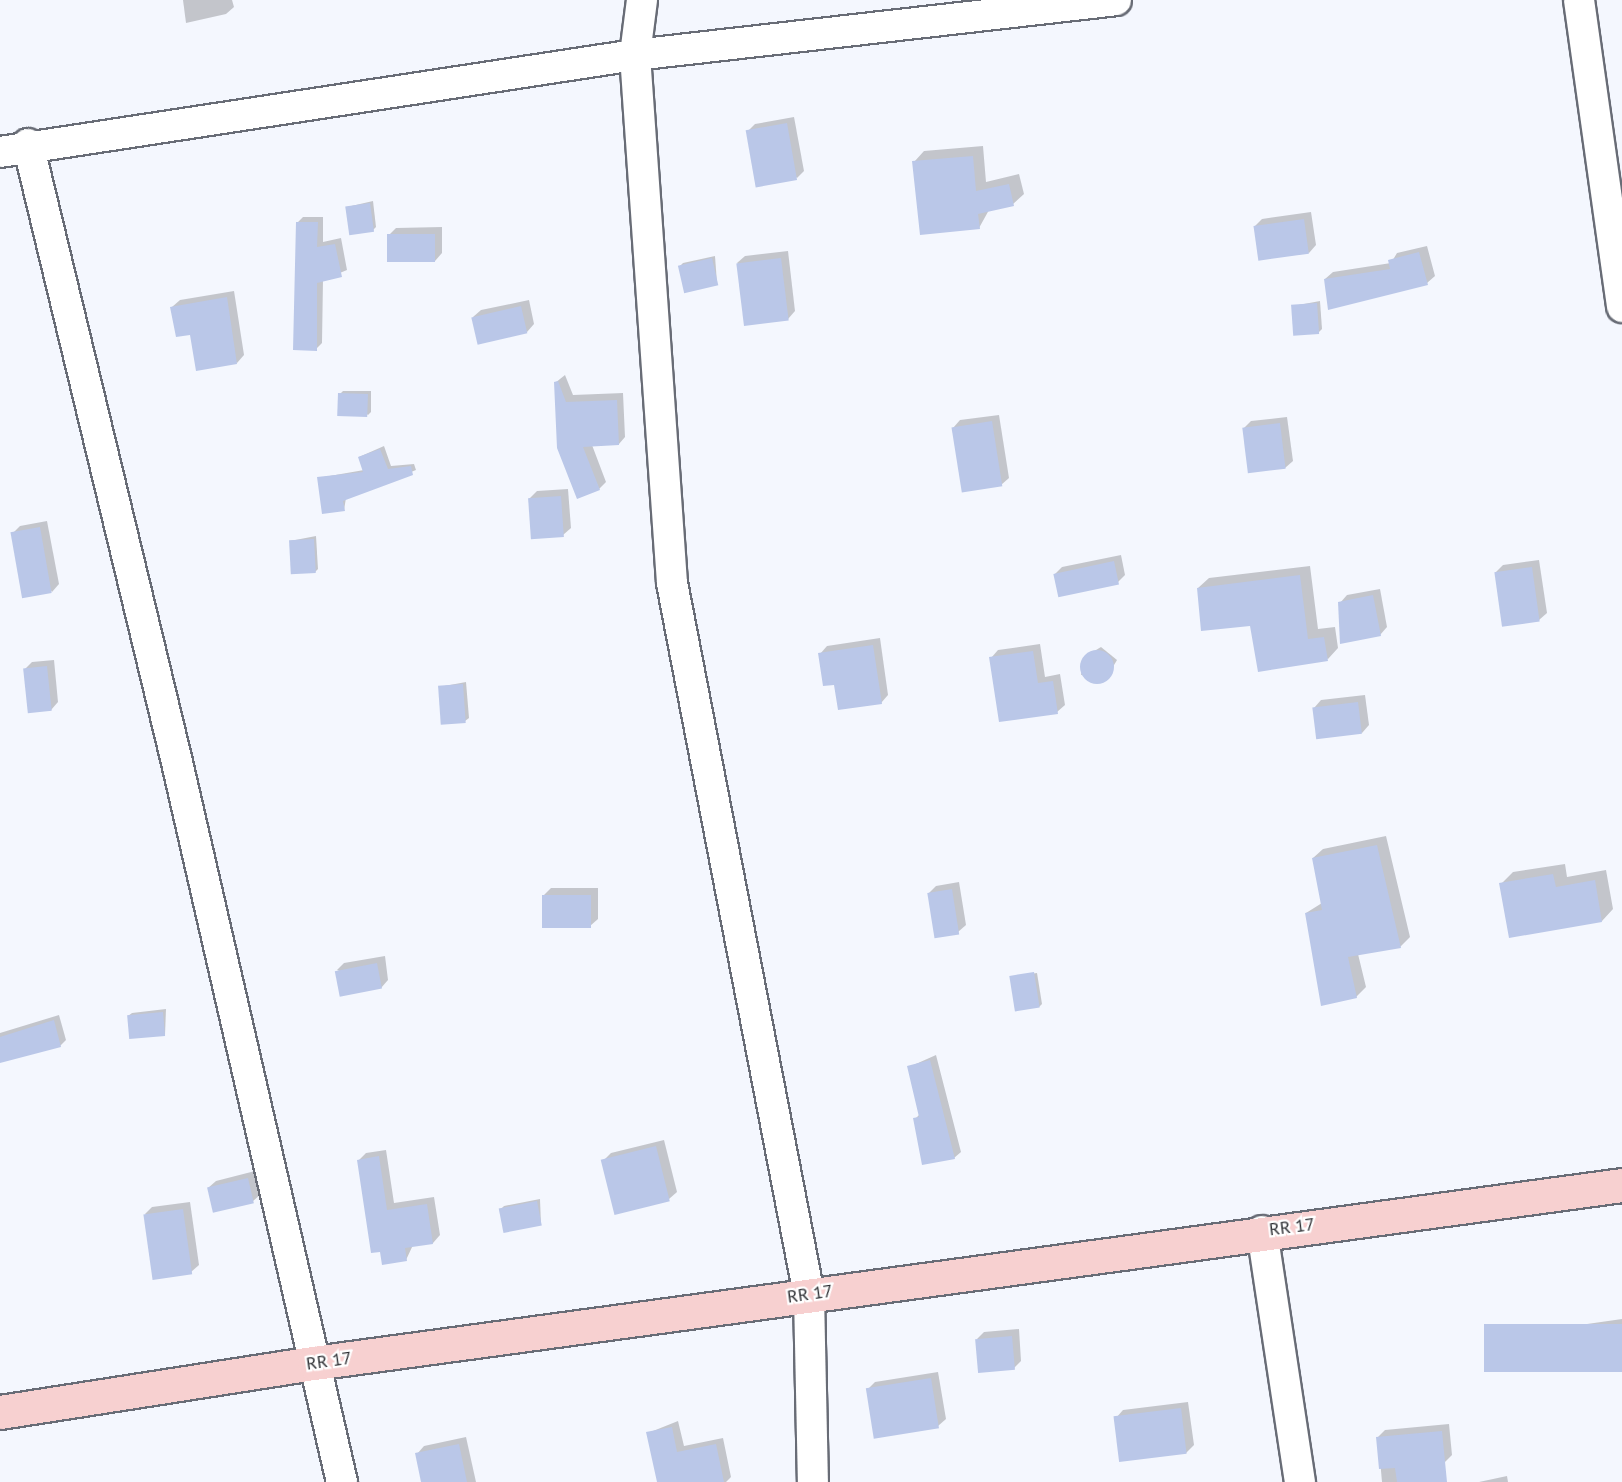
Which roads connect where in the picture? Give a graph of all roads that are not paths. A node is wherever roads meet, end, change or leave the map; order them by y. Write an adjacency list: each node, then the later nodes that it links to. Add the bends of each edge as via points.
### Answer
1 (642, 0): 4 (street)
2 (1116, 0): 4 (street)
3 (1579, 0): 6 (street)
4 (635, 55): 5 (street); 9 (street, via 672,583)
5 (14, 148): 10 (street, via 176,758)
6 (1622, 307)
7 (1622, 1185): 8 (main road, RR 17 / RR 17)
8 (1262, 1231): 9 (main road, RR 17 / RR 17); 14 (street)
9 (809, 1295): 10 (main road, RR 17 / RR 17); 13 (street)
10 (314, 1363): 11 (main road, RR 17 / RR 17); 12 (street)
11 (0, 1412)
12 (342, 1482)
13 (813, 1482)
14 (1300, 1482)

